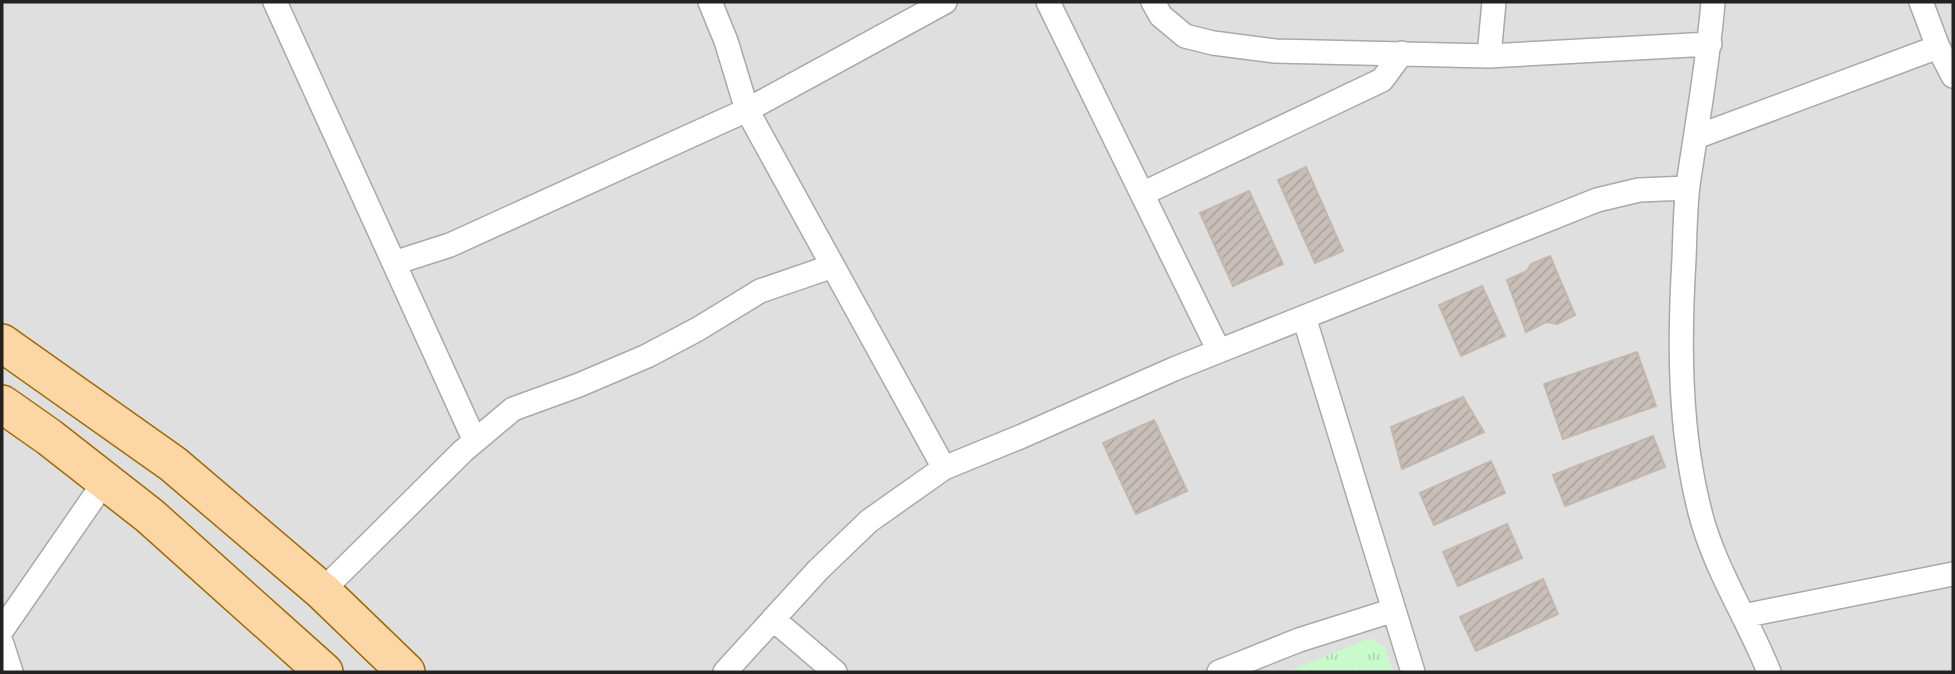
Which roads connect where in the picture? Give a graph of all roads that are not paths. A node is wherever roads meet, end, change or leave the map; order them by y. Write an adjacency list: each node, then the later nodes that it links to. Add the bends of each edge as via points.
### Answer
1 (275, 2): 18 (street)
2 (710, 2): 14 (street)
3 (945, 2): 14 (street)
4 (1048, 2): 17 (street)
5 (1153, 2): 11 (street, via 1161,16 1185,36 1213,43 1275,51)
6 (1494, 2): 12 (street)
7 (1713, 2): 9 (street)
8 (1922, 2): 10 (street)
9 (1710, 44): 12 (street); 15 (street)
10 (1938, 47): 13 (street); 15 (street)
11 (1402, 54): 12 (street); 17 (street, via 1381,80)
12 (1489, 56)
13 (1953, 76)
14 (747, 110): 18 (street, via 450,245); 19 (street)
15 (1696, 137): 16 (street)
16 (1688, 188): 20 (street, via 1639,190 1597,200); 30 (street, via 1680,328 1690,458 1700,513)
17 (1142, 194): 22 (street)
18 (394, 263): 24 (street)
19 (833, 266): 24 (street, via 760,291 647,356 513,409); 25 (street)
20 (1304, 317): 22 (street); 29 (street)
21 (2, 343): 28 (main road, via 173,464)
22 (1219, 351): 25 (street)
23 (2, 404): 26 (main road)
24 (475, 440): 28 (street)
25 (944, 468): 31 (street, via 869,521)
26 (105, 481): 32 (street); 35 (main road)
27 (1953, 574): 30 (street)
28 (322, 591): 36 (main road)
29 (1394, 610): 39 (street); 40 (street)
30 (1743, 616): 41 (street)
31 (773, 619): 37 (street); 38 (street)
32 (2, 630)
33 (2, 644): 34 (street)
34 (10, 672)
35 (324, 672)
36 (406, 672)
37 (725, 672)
38 (835, 672)
39 (1219, 672)
40 (1413, 672)
41 (1769, 672)

